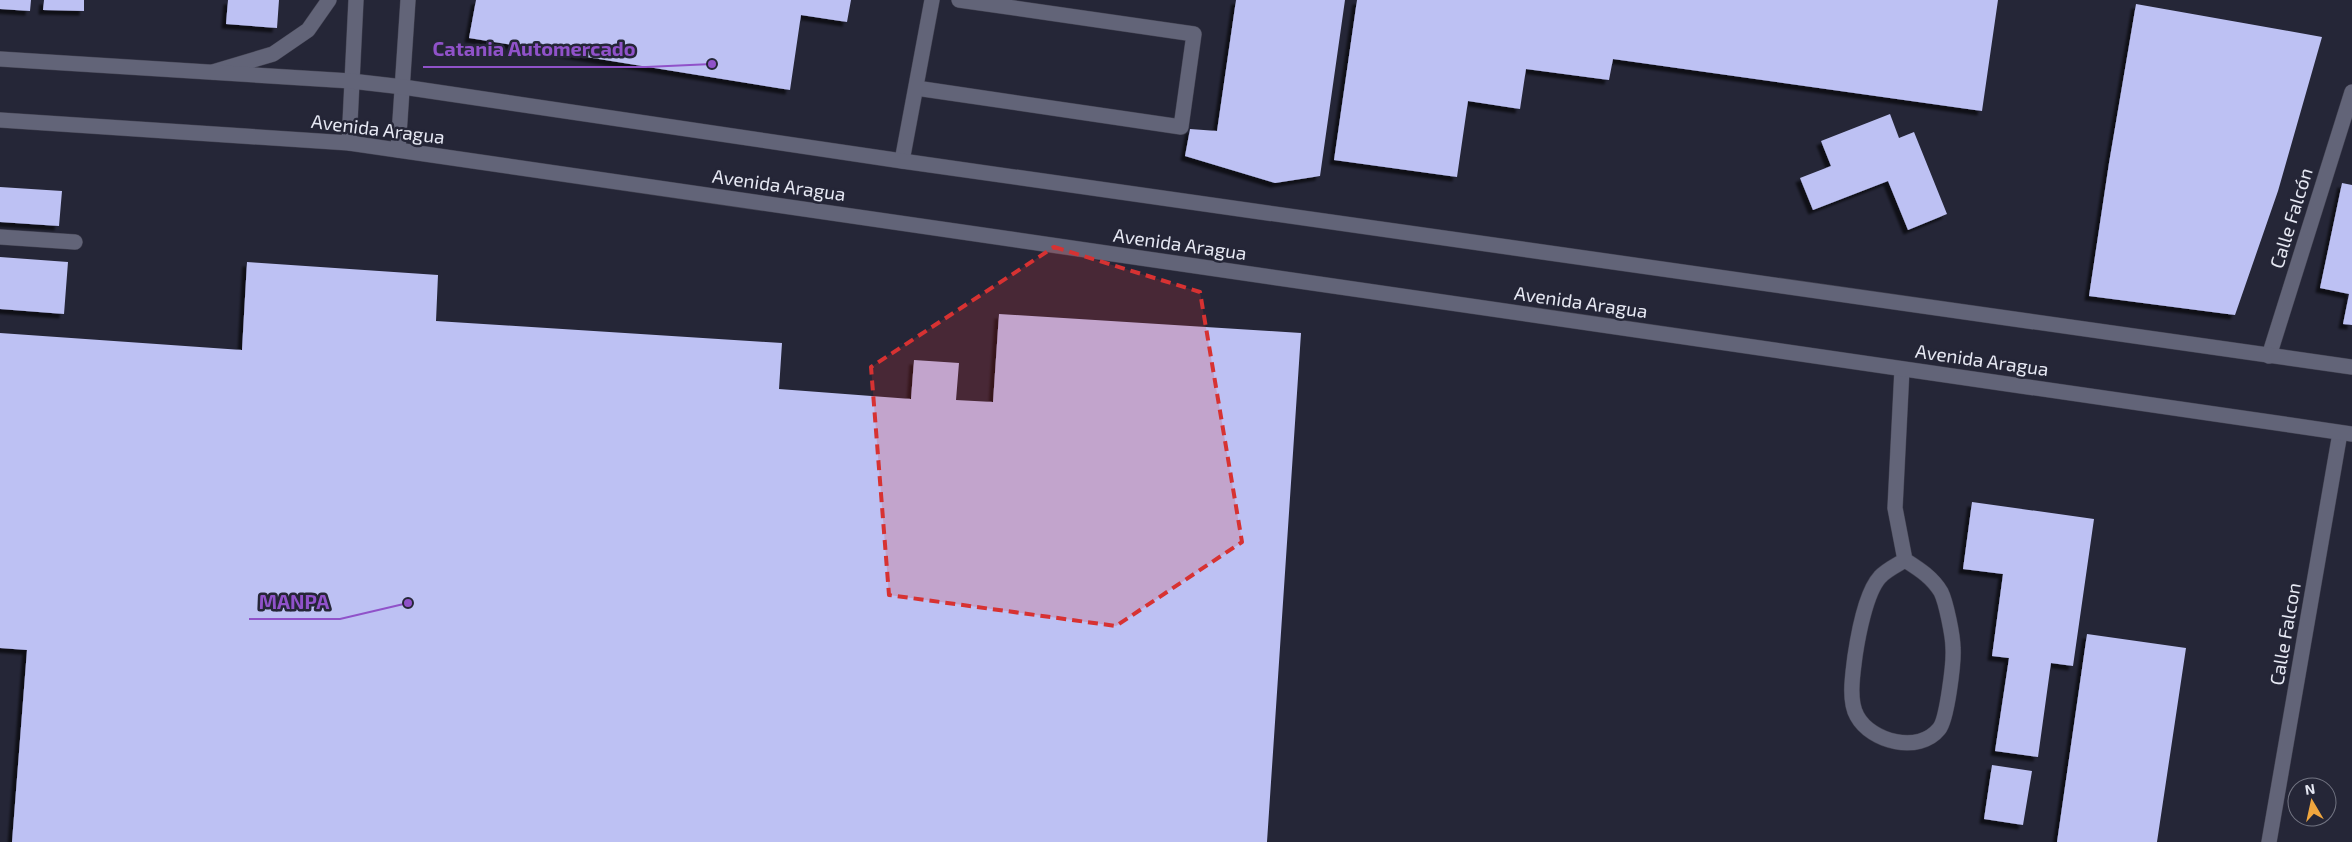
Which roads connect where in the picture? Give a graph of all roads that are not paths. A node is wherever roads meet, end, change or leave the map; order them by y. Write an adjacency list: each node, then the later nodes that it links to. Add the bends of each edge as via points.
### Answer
1 (329, 0): 7 (street, via 308,30 273,54)
2 (356, 0): 8 (street)
3 (408, 0): 9 (street)
4 (932, 0): 10 (street)
5 (959, 0): 10 (street, via 1194,34 1181,127)
6 (0, 59): 7 (street)
7 (212, 72): 8 (street)
8 (351, 81): 9 (street); 13 (street)
9 (403, 87): 14 (street); 15 (street)
10 (916, 88): 15 (street)
11 (2352, 92): 18 (street, Calle Falcón)
12 (0, 120): 13 (street, Avenida Aragua)
13 (349, 143): 14 (street, Avenida Aragua)
14 (398, 150): 20 (street, Avenida Aragua)
15 (902, 161): 18 (street)
16 (0, 236): 17 (street)
17 (75, 242)
18 (2269, 356): 19 (street)
19 (2352, 367)
20 (1902, 369): 21 (street, Avenida Aragua); 22 (street, via 1895,508)
21 (2346, 433): 23 (street, Calle Falcon)
22 (1905, 560): 22 (street, via 1925,572 1941,593 1953,648 1949,698 1940,729 1923,740 1903,744 1882,737 1857,716 1852,687 1858,632 1869,601 1880,577)
23 (2269, 842)

